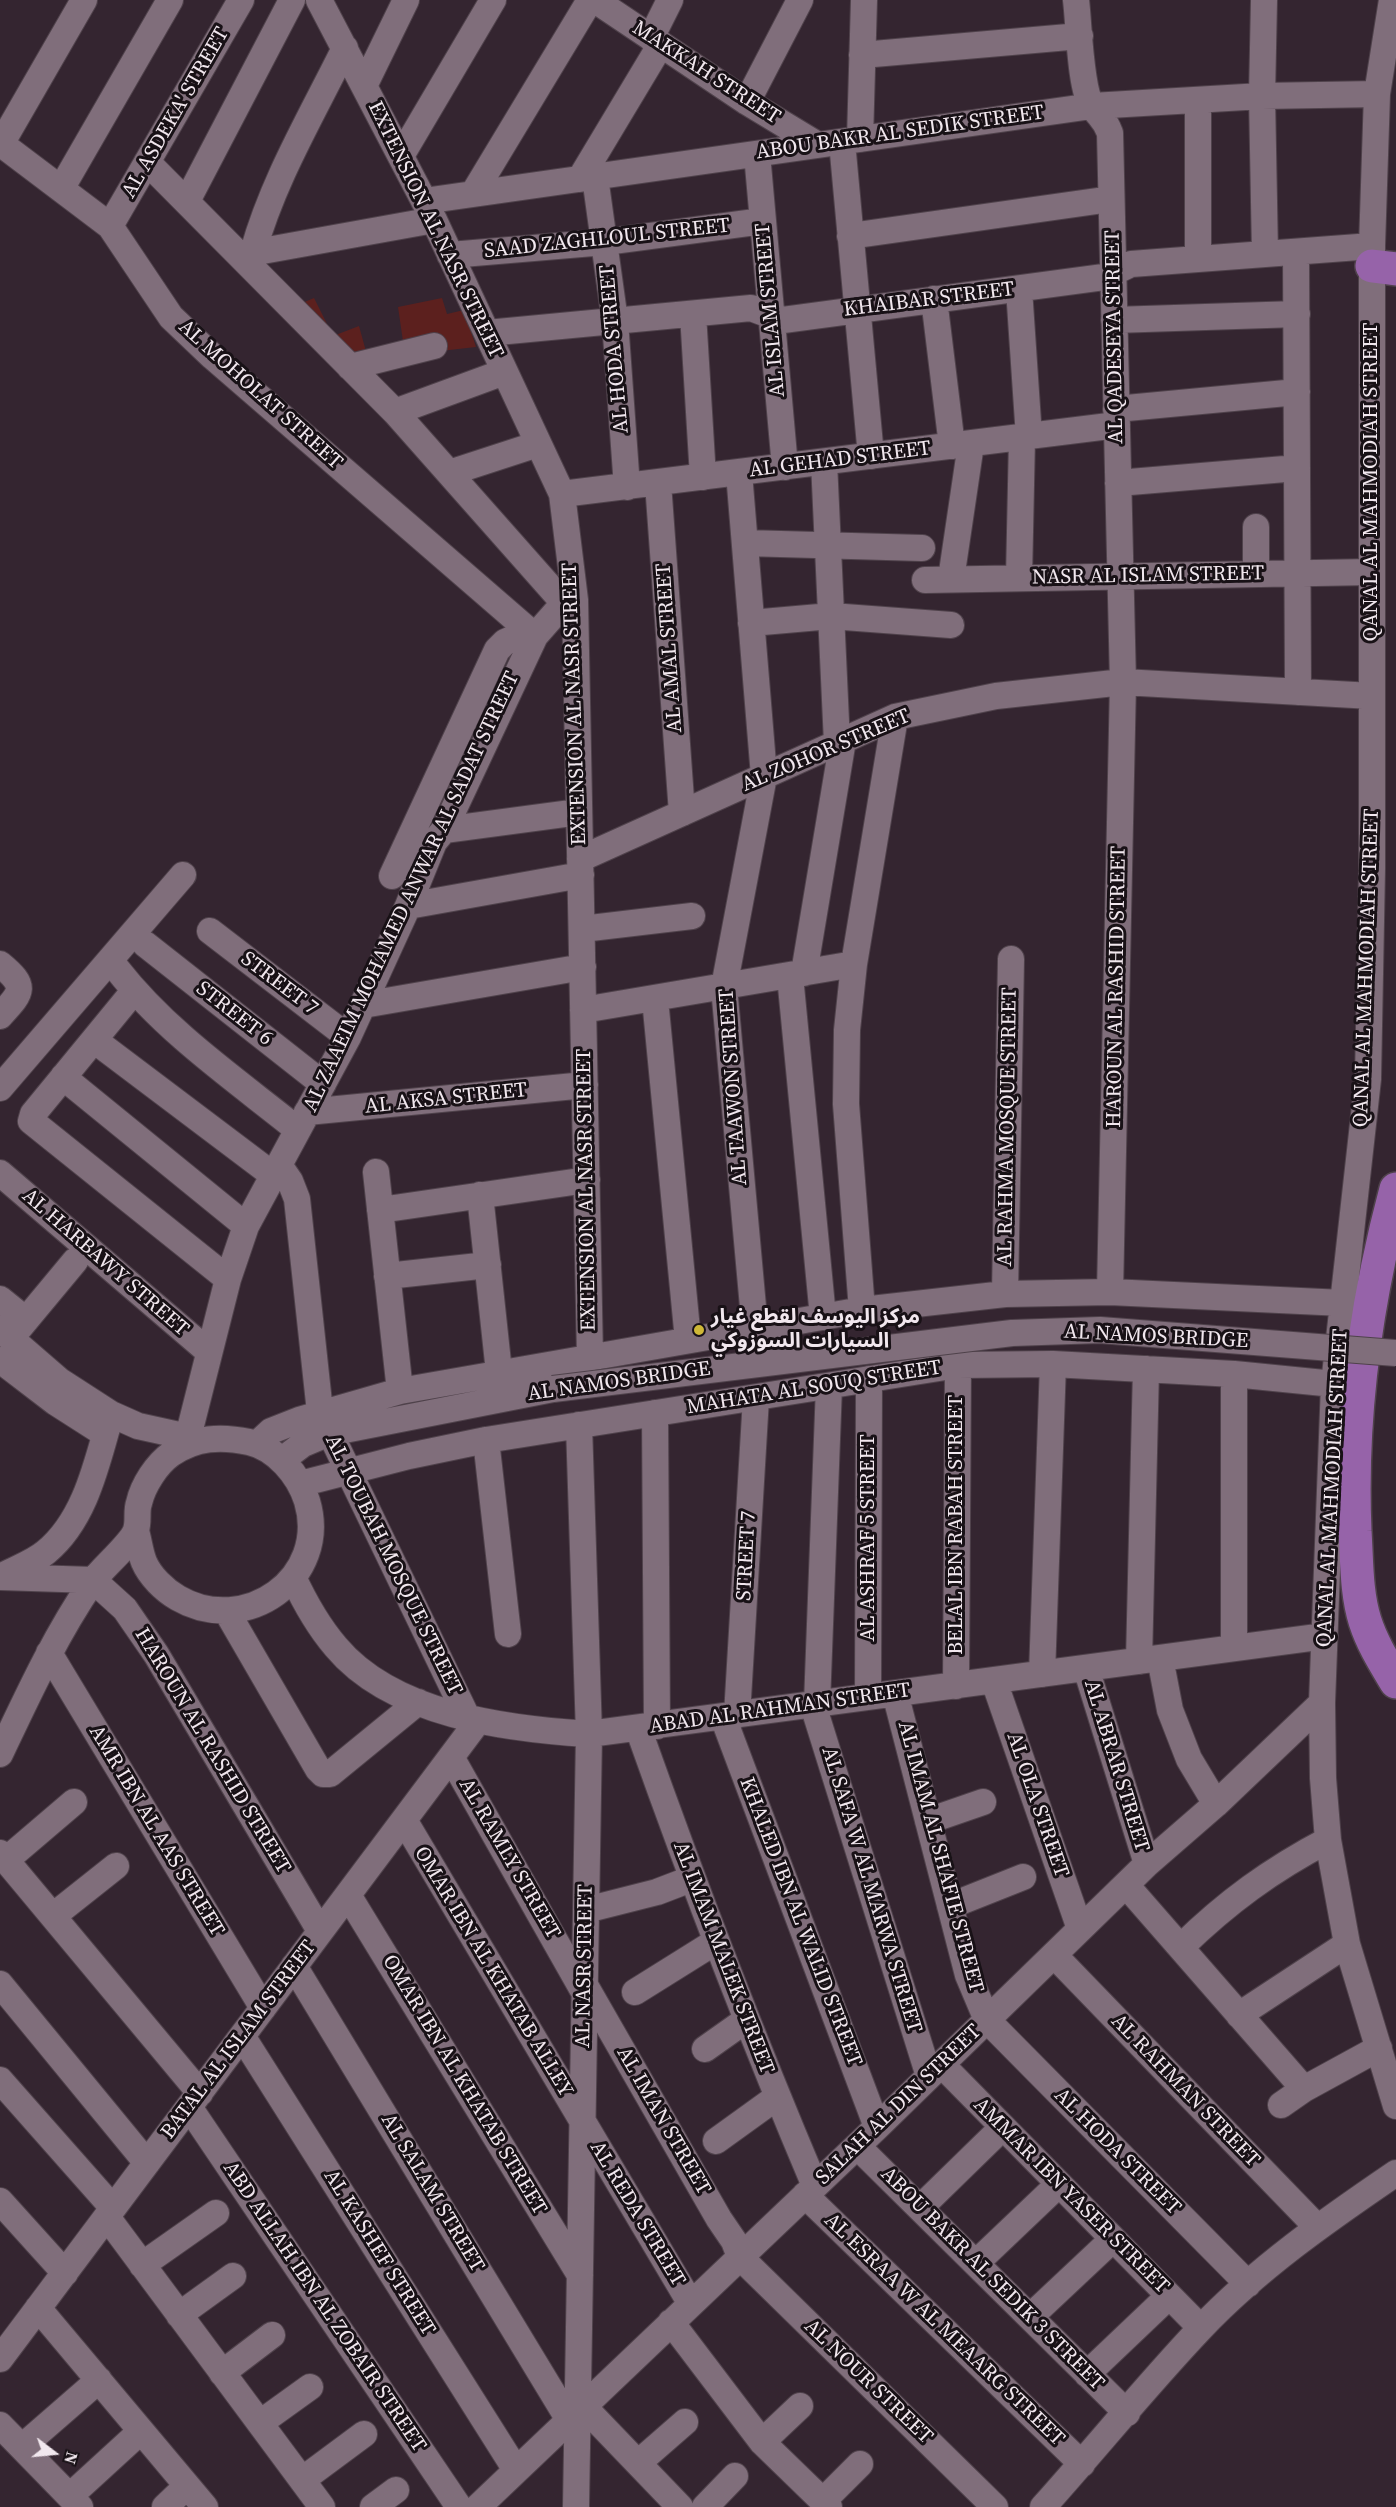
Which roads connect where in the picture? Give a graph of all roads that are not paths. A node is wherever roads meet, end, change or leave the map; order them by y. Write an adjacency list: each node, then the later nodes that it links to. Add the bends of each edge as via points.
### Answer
1 (84, 0): 27 (street)
2 (170, 0): 32 (street)
3 (241, 0): 30 (street, AL ASDEKA' STREET)
4 (292, 0): 35 (street)
5 (406, 0): 20 (street)
6 (493, 0): 29 (street)
7 (590, 0): 33 (street)
8 (595, 0): 17 (street, MAKKAH STREET)
9 (670, 0): 17 (street)
10 (800, 0): 24 (street)
11 (864, 0): 19 (street)
12 (1076, 0): 16 (street, AL QADESEYA STREET)
13 (1264, 0): 22 (street)
14 (1392, 0): 21 (street, QANAL AL MAHMODIAH STREET)
15 (325, 4): 18 (street, EXTENSION AL NASR STREET)
16 (1080, 36): 19 (street); 25 (street, AL QADESEYA STREET, via 1086,89)
17 (656, 41): 24 (street, MAKKAH STREET); 31 (street)
18 (345, 48): 20 (street, EXTENSION AL NASR STREET); 42 (street)
19 (862, 55): 26 (street)
20 (364, 86): 29 (street, EXTENSION AL NASR STREET)
21 (1377, 94): 22 (street, ABOU BAKR AL SEDIK STREET); 46 (street, QANAL AL MAHMODIAH STREET)
22 (1262, 96): 23 (street, ABOU BAKR AL SEDIK STREET); 43 (street)
23 (1198, 100): 25 (street, ABOU BAKR AL SEDIK STREET); 45 (street)
24 (747, 102): 26 (street, MAKKAH STREET)
25 (1092, 106): 26 (street, ABOU BAKR AL SEDIK STREET); 34 (street, AL QADESEYA STREET, via 1110,132)
26 (840, 142): 28 (street, ABOU BAKR AL SEDIK STREET); 39 (street)
27 (1, 143): 32 (street, AL MOHOLAT STREET)
28 (757, 154): 31 (street, ABOU BAKR AL SEDIK STREET); 37 (street, AL ISLAM STREET)
29 (401, 156): 36 (street, EXTENSION AL NASR STREET)
30 (147, 162): 35 (street); 38 (street, AL ASDEKA' STREET)
31 (587, 178): 33 (street, ABOU BAKR AL SEDIK STREET); 40 (street, AL HODA STREET)
32 (61, 189): 38 (street, AL MOHOLAT STREET)
33 (473, 194): 36 (street, ABOU BAKR AL SEDIK STREET)
34 (1111, 199): 39 (street); 47 (street, AL QADESEYA STREET)
35 (186, 201): 42 (street)
36 (429, 211): 42 (street, ABOU BAKR AL SEDIK STREET); 44 (street, EXTENSION AL NASR STREET)
37 (763, 221): 40 (street, SAAD ZAGHLOUL STREET); 53 (street, AL ISLAM STREET)
38 (110, 226): 92 (street, AL MOHOLAT STREET, via 171,317)
39 (850, 236): 50 (street)
40 (605, 242): 44 (street, SAAD ZAGHLOUL STREET); 55 (street, AL HODA STREET)
41 (1296, 252): 43 (street, KHAIBAR STREET); 46 (street, KHAIBAR STREET); 52 (street)
42 (246, 253): 58 (street)
43 (1265, 254): 45 (street, KHAIBAR STREET)
44 (450, 255): 56 (street, EXTENSION AL NASR STREET)
45 (1198, 259): 47 (street, KHAIBAR STREET, via 1131,264)
46 (1380, 260): 81 (street, QANAL AL MAHMODIAH STREET)
47 (1113, 274): 48 (street, KHAIBAR STREET); 54 (street, AL QADESEYA STREET)
48 (1019, 289): 49 (street, KHAIBAR STREET); 63 (street)
49 (934, 299): 50 (street, KHAIBAR STREET); 65 (street)
50 (857, 309): 53 (street, KHAIBAR STREET, via 783,320); 66 (street)
51 (693, 314): 53 (street, KHAIBAR STREET, via 752,308); 55 (street, KHAIBAR STREET); 72 (street)
52 (1297, 314): 54 (street); 60 (street)
53 (772, 317): 68 (street, AL ISLAM STREET)
54 (1114, 320): 62 (street, AL QADESEYA STREET)
55 (615, 321): 56 (street, KHAIBAR STREET); 75 (street, AL HODA STREET)
56 (487, 333): 59 (street, EXTENSION AL NASR STREET)
57 (434, 346): 58 (street)
58 (350, 367): 61 (street)
59 (504, 372): 61 (street); 64 (street, EXTENSION AL NASR STREET)
60 (1297, 392): 62 (street, AL GEHAD STREET); 69 (street)
61 (395, 412): 70 (street)
62 (1117, 417): 63 (street, AL GEHAD STREET); 74 (street, AL QADESEYA STREET)
63 (1026, 437): 65 (street, AL GEHAD STREET); 85 (street)
64 (538, 444): 70 (street); 76 (street, EXTENSION AL NASR STREET)
65 (961, 445): 66 (street, AL GEHAD STREET); 86 (street)
66 (871, 456): 67 (street, AL GEHAD STREET)
67 (824, 462): 68 (street, AL GEHAD STREET); 79 (street)
68 (785, 467): 71 (street, AL GEHAD STREET)
69 (1297, 468): 74 (street); 82 (street)
70 (449, 473): 88 (street)
71 (739, 473): 72 (street, AL GEHAD STREET); 78 (street, AL TAAWON STREET)
72 (703, 477): 73 (street, AL GEHAD STREET)
73 (658, 483): 75 (street, AL GEHAD STREET); 100 (street, AL AMAL STREET)
74 (1118, 483): 84 (street, AL QADESEYA STREET)
75 (627, 486): 76 (street, AL GEHAD STREET)
76 (562, 494): 88 (street, EXTENSION AL NASR STREET)
77 (1256, 527): 83 (street)
78 (744, 543): 79 (street); 90 (street, AL TAAWON STREET)
79 (828, 546): 80 (street); 89 (street)
80 (922, 548)
81 (1371, 572): 82 (street, NASR AL ISLAM STREET); 95 (street, QANAL AL MAHMODIAH STREET)
82 (1297, 573): 83 (street, NASR AL ISLAM STREET); 94 (street)
83 (1256, 574): 84 (street, NASR AL ISLAM STREET)
84 (1121, 576): 85 (street, NASR AL ISLAM STREET); 93 (street, AL QADESEYA STREET)
85 (1019, 578): 86 (street, NASR AL ISLAM STREET)
86 (951, 579): 87 (street, NASR AL ISLAM STREET)
87 (926, 580)
88 (570, 601): 92 (street, AL ZAAEIM MOHAMED ANWAR AL SADAT STREET); 99 (street, EXTENSION AL NASR STREET)
89 (831, 616): 90 (street); 91 (street); 97 (street)
90 (751, 623): 98 (street, AL TAAWON STREET)
91 (951, 625)
92 (532, 633): 101 (street, AL ZAAEIM MOHAMED ANWAR AL SADAT STREET); 104 (street, via 505,642 497,650)
93 (1123, 682): 94 (street, AL ZOHOR STREET); 96 (street, AL ZOHOR STREET, via 996,696); 141 (street, HAROUN AL RASHID STREET)
94 (1298, 692): 95 (street, AL ZOHOR STREET)
95 (1372, 696): 144 (street, QANAL AL MAHMODIAH STREET, via 1368,1079)
96 (895, 717): 97 (street, AL ZOHOR STREET); 112 (street)
97 (840, 741): 98 (street, AL ZOHOR STREET); 115 (street)
98 (764, 776): 100 (street, AL ZOHOR STREET); 116 (street, AL TAAWON STREET)
99 (579, 812): 101 (street); 102 (street, EXTENSION AL NASR STREET)
100 (682, 813): 102 (street, AL ZOHOR STREET)
101 (444, 830): 105 (street, AL ZAAEIM MOHAMED ANWAR AL SADAT STREET, via 434,842)
102 (580, 867): 105 (street, AL ZOHOR STREET); 107 (street, EXTENSION AL NASR STREET)
103 (183, 875): 127 (street)
104 (392, 876)
105 (408, 906): 119 (street, AL ZAAEIM MOHAMED ANWAR AL SADAT STREET)
106 (692, 916): 107 (street)
107 (582, 929): 113 (street, EXTENSION AL NASR STREET)
108 (210, 931): 122 (street, STREET 7)
109 (145, 944): 125 (street, STREET 6)
110 (1011, 959): 142 (street, AL RAHMA MOSQUE STREET)
111 (0, 964): 121 (street, via 15,976 19,990)
112 (854, 964): 115 (street); 145 (street, via 847,1030 846,1104)
113 (583, 967): 119 (street); 120 (street, EXTENSION AL NASR STREET)
114 (117, 969): 117 (street)
115 (797, 975): 116 (street); 146 (street)
116 (724, 987): 118 (street); 147 (street, AL TAAWON STREET)
117 (134, 991): 123 (street); 128 (street, via 168,1023)
118 (655, 999): 120 (street); 149 (street)
119 (363, 1005): 122 (street, AL ZAAEIM MOHAMED ANWAR AL SADAT STREET)
120 (583, 1011): 126 (street, EXTENSION AL NASR STREET)
121 (0, 1016)
122 (348, 1037): 125 (street, AL ZAAEIM MOHAMED ANWAR AL SADAT STREET)
123 (94, 1040): 124 (street); 129 (street)
124 (63, 1077): 136 (street); 140 (street, via 33,1114 33,1123)
125 (323, 1084): 128 (street, AL ZAAEIM MOHAMED ANWAR AL SADAT STREET)
126 (585, 1085): 128 (street, AL AKSA STREET); 132 (street, EXTENSION AL NASR STREET)
127 (0, 1088)
128 (302, 1121): 129 (street, AL ZAAEIM MOHAMED ANWAR AL SADAT STREET)
129 (276, 1170): 136 (street, AL ZAAEIM MOHAMED ANWAR AL SADAT STREET); 164 (street, AL TOUBAH MOSQUE STREET, via 290,1181 297,1199)
130 (376, 1172): 135 (street)
131 (0, 1173): 150 (street, AL HARBAWY STREET)
132 (587, 1180): 134 (street); 152 (street, EXTENSION AL NASR STREET)
133 (1396, 1189): 186 (main road, via 1372,1294 1357,1411 1354,1470 1359,1594 1374,1644)
134 (480, 1195): 135 (street); 138 (street)
135 (380, 1210): 139 (street)
136 (246, 1226): 140 (street, AL ZAAEIM MOHAMED ANWAR AL SADAT STREET)
137 (75, 1261): 148 (street)
138 (488, 1265): 139 (street); 156 (street)
139 (387, 1276): 161 (street)
140 (228, 1279): 150 (street, AL ZAAEIM MOHAMED ANWAR AL SADAT STREET)
141 (1110, 1292): 142 (street); 144 (street)
142 (1005, 1294): 145 (street)
143 (0, 1299): 148 (street)
144 (1343, 1303): 159 (street, QANAL AL MAHMODIAH STREET)
145 (862, 1310): 146 (street)
146 (823, 1317): 147 (street)
147 (754, 1329): 149 (street)
148 (9, 1337): 165 (street)
149 (688, 1340): 152 (street)
150 (209, 1352): 167 (street, AL ZAAEIM MOHAMED ANWAR AL SADAT STREET)
151 (1396, 1353): 164 (street, AL NAMOS BRIDGE, bridge, via 1100,1330 1012,1333 554,1389)
152 (590, 1357): 156 (street)
153 (1053, 1364): 154 (street, MAHATA AL SOUQ STREET); 155 (street, MAHATA AL SOUQ STREET); 184 (street)
154 (958, 1365): 158 (street, MAHATA AL SOUQ STREET); 187 (street, BELAL IBN RABAH STREET)
155 (1146, 1369): 157 (street, MAHATA AL SOUQ STREET); 182 (street)
156 (499, 1372): 161 (street)
157 (1234, 1374): 159 (street, MAHATA AL SOUQ STREET); 180 (street)
158 (869, 1379): 160 (street, MAHATA AL SOUQ STREET); 189 (street, AL ASHRAF 5 STREET)
159 (1334, 1384): 179 (street, QANAL AL MAHMODIAH STREET)
160 (829, 1386): 162 (street, MAHATA AL SOUQ STREET); 192 (street, AL SAFA W AL MARWA STREET)
161 (400, 1391): 164 (street)
162 (756, 1398): 163 (street, MAHATA AL SOUQ STREET); 193 (street, STREET 7)
163 (655, 1413): 166 (street, MAHATA AL SOUQ STREET); 195 (street, AL IMAM MALEK STREET)
164 (325, 1423): 169 (street, via 271,1431); 170 (street, AL NAMOS BRIDGE); 171 (street, AL TOUBAH MOSQUE STREET)
165 (108, 1424): 167 (street, via 138,1426); 174 (street, via 86,1494 69,1526 45,1553)
166 (579, 1425): 168 (street, MAHATA AL SOUQ STREET); 196 (street, AL NASR STREET)
167 (191, 1439): 169 (street, via 226,1437); 173 (street, via 150,1476 139,1502)
168 (486, 1440): 171 (street, MAHATA AL SOUQ STREET); 178 (street)
169 (257, 1444): 170 (street)
170 (282, 1460): 172 (street)
171 (348, 1472): 172 (street, MAHATA AL SOUQ STREET); 194 (street, AL TOUBAH MOSQUE STREET)
172 (300, 1484): 175 (street, via 308,1502 309,1532 302,1560)
173 (136, 1531): 176 (street); 177 (street, via 145,1563 165,1590 194,1607)
174 (0, 1577): 176 (street)
175 (292, 1577): 177 (street, via 264,1602); 190 (street, ABAD AL RAHMAN STREET, via 308,1610 337,1649 374,1680)
176 (93, 1580): 181 (street); 216 (street, HAROUN AL RASHID STREET, via 125,1609 156,1654)
177 (228, 1612): 190 (street, via 323,1774 330,1774)
178 (508, 1634)
179 (1325, 1636): 180 (street, ABAD AL RAHMAN STREET); 191 (street, QANAL AL MAHMODIAH STREET)
180 (1234, 1648): 182 (street, ABAD AL RAHMAN STREET)
181 (49, 1653): 197 (street); 225 (street, AMR IBN AL AAS STREET)
182 (1150, 1660): 183 (street, ABAD AL RAHMAN STREET); 201 (street, via 1190,1759)
183 (1086, 1668): 184 (street, ABAD AL RAHMAN STREET); 206 (street, AL ABRAR STREET)
184 (1042, 1674): 185 (street, ABAD AL RAHMAN STREET)
185 (994, 1681): 187 (street, ABAD AL RAHMAN STREET); 215 (street, AL OLA STREET)
186 (1396, 1682)
187 (956, 1686): 188 (street, ABAD AL RAHMAN STREET)
188 (895, 1693): 189 (street, ABAD AL RAHMAN STREET); 203 (street, AL IMAM AL SHAFIE STREET)
189 (868, 1697): 192 (street, ABAD AL RAHMAN STREET)
190 (418, 1702): 194 (street, ABAD AL RAHMAN STREET)
191 (1322, 1703): 201 (street, SALAH AL DIN STREET); 204 (street, QANAL AL MAHMODIAH STREET)
192 (815, 1705): 193 (street, ABAD AL RAHMAN STREET); 232 (street, AL SAFA W AL MARWA STREET)
193 (730, 1716): 195 (street, ABAD AL RAHMAN STREET); 240 (street, KHALED IBN AL WALID STREET)
194 (472, 1719): 196 (street, ABAD AL RAHMAN STREET, via 538,1731); 198 (street, BATAL AL ISLAM STREET)
195 (647, 1727): 196 (street, ABAD AL RAHMAN STREET); 209 (street, AL IMAM MALEK STREET)
196 (590, 1734): 213 (street, AL NASR STREET)
197 (0, 1754)
198 (451, 1757): 202 (street, BATAL AL ISLAM STREET); 223 (street, AL RAMLY STREET)
199 (74, 1802): 205 (street)
200 (983, 1802): 203 (street)
201 (1216, 1804): 206 (street, SALAH AL DIN STREET)
202 (404, 1820): 211 (street, BATAL AL ISLAM STREET); 239 (street, OMAR IBN AL KHATAB ALLEY)
203 (928, 1821): 212 (street, AL IMAM AL SHAFIE STREET)
204 (1328, 1840): 218 (street, QANAL AL MAHMODIAH STREET); 219 (street, via 1249,1887)
205 (3, 1856): 214 (street)
206 (1147, 1864): 210 (street, SALAH AL DIN STREET)
207 (116, 1866): 214 (street)
208 (1023, 1877): 212 (street)
209 (691, 1879): 213 (street); 217 (street, AL IMAM MALEK STREET)
210 (1126, 1885): 215 (street, SALAH AL DIN STREET); 219 (street)
211 (348, 1895): 216 (street, BATAL AL ISLAM STREET); 258 (street, OMAR IBN AL KHATAB STREET)
212 (950, 1906): 228 (street, AL IMAM AL SHAFIE STREET, via 968,1975)
213 (586, 1910): 223 (street, AL NASR STREET)
214 (53, 1916): 236 (street)
215 (1080, 1929): 220 (street, SALAH AL DIN STREET)
216 (320, 1932): 221 (street, BATAL AL ISLAM STREET)
217 (715, 1942): 224 (street); 227 (street, AL IMAM MALEK STREET)
218 (1347, 1944): 226 (street); 230 (street, QANAL AL MAHMODIAH STREET)
219 (1181, 1947): 226 (street)
220 (1054, 1955): 228 (street, SALAH AL DIN STREET); 252 (street, AL RAHMAN STREET)
221 (294, 1966): 225 (street, BATAL AL ISLAM STREET); 275 (street, AL SALAM STREET)
222 (0, 1984): 244 (street)
223 (585, 1989): 239 (street, AL NASR STREET); 254 (street, AL IMAN STREET)
224 (635, 1992)
225 (263, 2008): 229 (street, BATAL AL ISLAM STREET)
226 (1239, 2014): 234 (street)
227 (746, 2020): 231 (street); 235 (street, AL IMAM MALEK STREET)
228 (987, 2020): 232 (street, SALAH AL DIN STREET); 260 (street, AL HODA STREET)
229 (242, 2036): 236 (street, BATAL AL ISLAM STREET); 287 (street, AL KASHEF STREET)
230 (1378, 2048): 234 (street); 238 (street, QANAL AL MAHMODIAH STREET)
231 (705, 2049)
232 (935, 2070): 240 (street, SALAH AL DIN STREET); 241 (street, AMMAR IBN YASER STREET)
233 (0, 2080): 249 (street)
234 (1304, 2089): 237 (street)
235 (777, 2097): 242 (street); 247 (street, AL IMAM MALEK STREET)
236 (194, 2100): 244 (street, BATAL AL ISLAM STREET); 298 (street, ABD ALLAH IBN AL ZOBAIR STREET)
237 (1281, 2105)
238 (1396, 2106)
239 (583, 2124): 258 (street, AL NASR STREET); 262 (street, AL REDA STREET)
240 (877, 2127): 243 (street, SALAH AL DIN STREET)
241 (1003, 2127): 246 (street, AMMAR IBN YASER STREET); 248 (street)
242 (716, 2141)
243 (857, 2146): 247 (street, SALAH AL DIN STREET); 248 (street, ABOU BAKR AL SEDIK 3 STREET)
244 (147, 2163): 249 (street, BATAL AL ISLAM STREET)
245 (1396, 2173): 252 (street)
246 (1059, 2184): 253 (street, AMMAR IBN YASER STREET); 255 (street)
247 (810, 2191): 254 (street, SALAH AL DIN STREET); 286 (street, AL ESRAA W AL MEAARG STREET)
248 (920, 2208): 255 (street, ABOU BAKR AL SEDIK 3 STREET)
249 (110, 2213): 256 (street); 257 (street, BATAL AL ISLAM STREET)
250 (216, 2213): 256 (street)
251 (4, 2215): 257 (street)
252 (1317, 2227): 260 (street)
253 (1113, 2239): 261 (street, AMMAR IBN YASER STREET); 265 (street)
254 (740, 2257): 262 (street, SALAH AL DIN STREET); 303 (street, AL NOUR STREET)
255 (976, 2263): 265 (street, ABOU BAKR AL SEDIK 3 STREET)
256 (142, 2265): 264 (street)
257 (65, 2273): 263 (street, BATAL AL ISLAM STREET)
258 (580, 2275): 275 (street, AL NASR STREET)
259 (233, 2276): 264 (street)
260 (1248, 2284): 267 (street)
261 (1169, 2296): 267 (street, AMMAR IBN YASER STREET); 271 (street)
262 (691, 2304): 266 (street, SALAH AL DIN STREET)
263 (38, 2308): 269 (street, BATAL AL ISLAM STREET); 272 (street)
264 (179, 2315): 270 (street)
265 (1030, 2317): 271 (street, ABOU BAKR AL SEDIK 3 STREET)
266 (671, 2322): 275 (street, SALAH AL DIN STREET); 282 (street)
267 (1201, 2328): 276 (street)
268 (272, 2335): 270 (street)
269 (0, 2359)
270 (222, 2373): 278 (street)
271 (1087, 2374): 276 (street, ABOU BAKR AL SEDIK 3 STREET)
272 (99, 2380): 280 (street); 283 (street)
273 (310, 2387): 278 (street)
274 (800, 2406): 282 (street)
275 (577, 2412): 284 (street, AL SALAM STREET); 287 (street, SALAH AL DIN STREET); 300 (street, AL NASR STREET)
276 (1127, 2413): 286 (street)
277 (685, 2422): 284 (street)
278 (260, 2423): 289 (street)
279 (0, 2425): 283 (street)
280 (141, 2431): 290 (street); 292 (street)
281 (364, 2434): 289 (street)
282 (762, 2442): 293 (street)
283 (22, 2447): 292 (street)
284 (638, 2463): 301 (street, AL SALAM STREET)
285 (860, 2464): 293 (street)
286 (1082, 2464): 304 (street)
287 (516, 2470): 299 (street, SALAH AL DIN STREET)
288 (735, 2476): 302 (street)
289 (302, 2480): 296 (street)
290 (188, 2486): 294 (street); 295 (street)
291 (396, 2490): 297 (street)
292 (75, 2502)
293 (826, 2504)
294 (165, 2507)
295 (205, 2507)
296 (322, 2507)
297 (373, 2507)
298 (459, 2507)
299 (478, 2507)
300 (576, 2507)
301 (680, 2507)
302 (705, 2507)
303 (995, 2507)
304 (1043, 2507)

